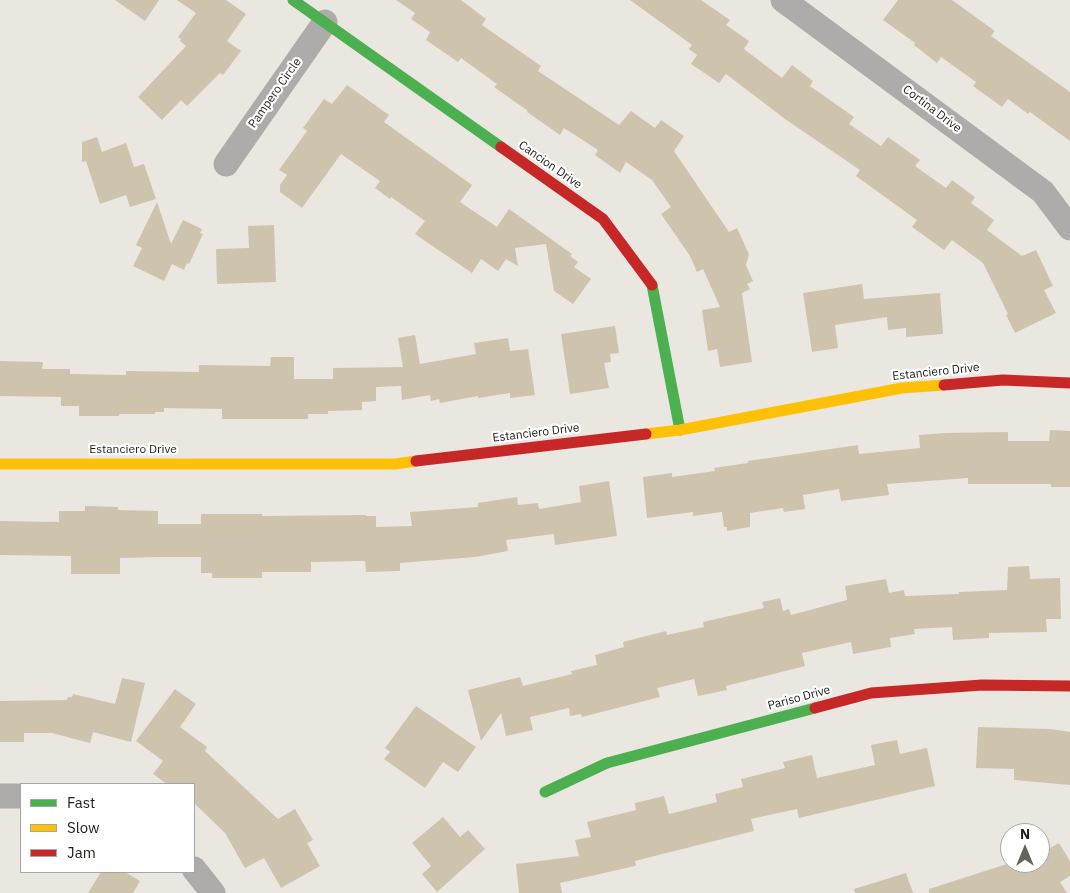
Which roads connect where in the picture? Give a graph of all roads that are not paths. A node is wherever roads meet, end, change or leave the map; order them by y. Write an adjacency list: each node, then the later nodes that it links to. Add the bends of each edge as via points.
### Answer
1 (293, 0): 3 (street, Cancion Drive)
2 (796, 3): 5 (street, Cortina Drive, via 1043,192)
3 (325, 22): 4 (street, Pampero Circle); 7 (street, Cancion Drive, via 603,219 652,285)
4 (226, 164)
5 (1070, 228)
6 (1070, 383): 7 (street, Estanciero Drive, via 1003,380 902,388)
7 (680, 430): 8 (street, Estanciero Drive, via 395,464)
8 (0, 464)
9 (1070, 686): 10 (street, Pariso Drive, via 982,685 871,693 607,763)
10 (545, 792)
11 (0, 796): 12 (street)
12 (20, 796)
13 (195, 870): 14 (street)
14 (214, 893)

